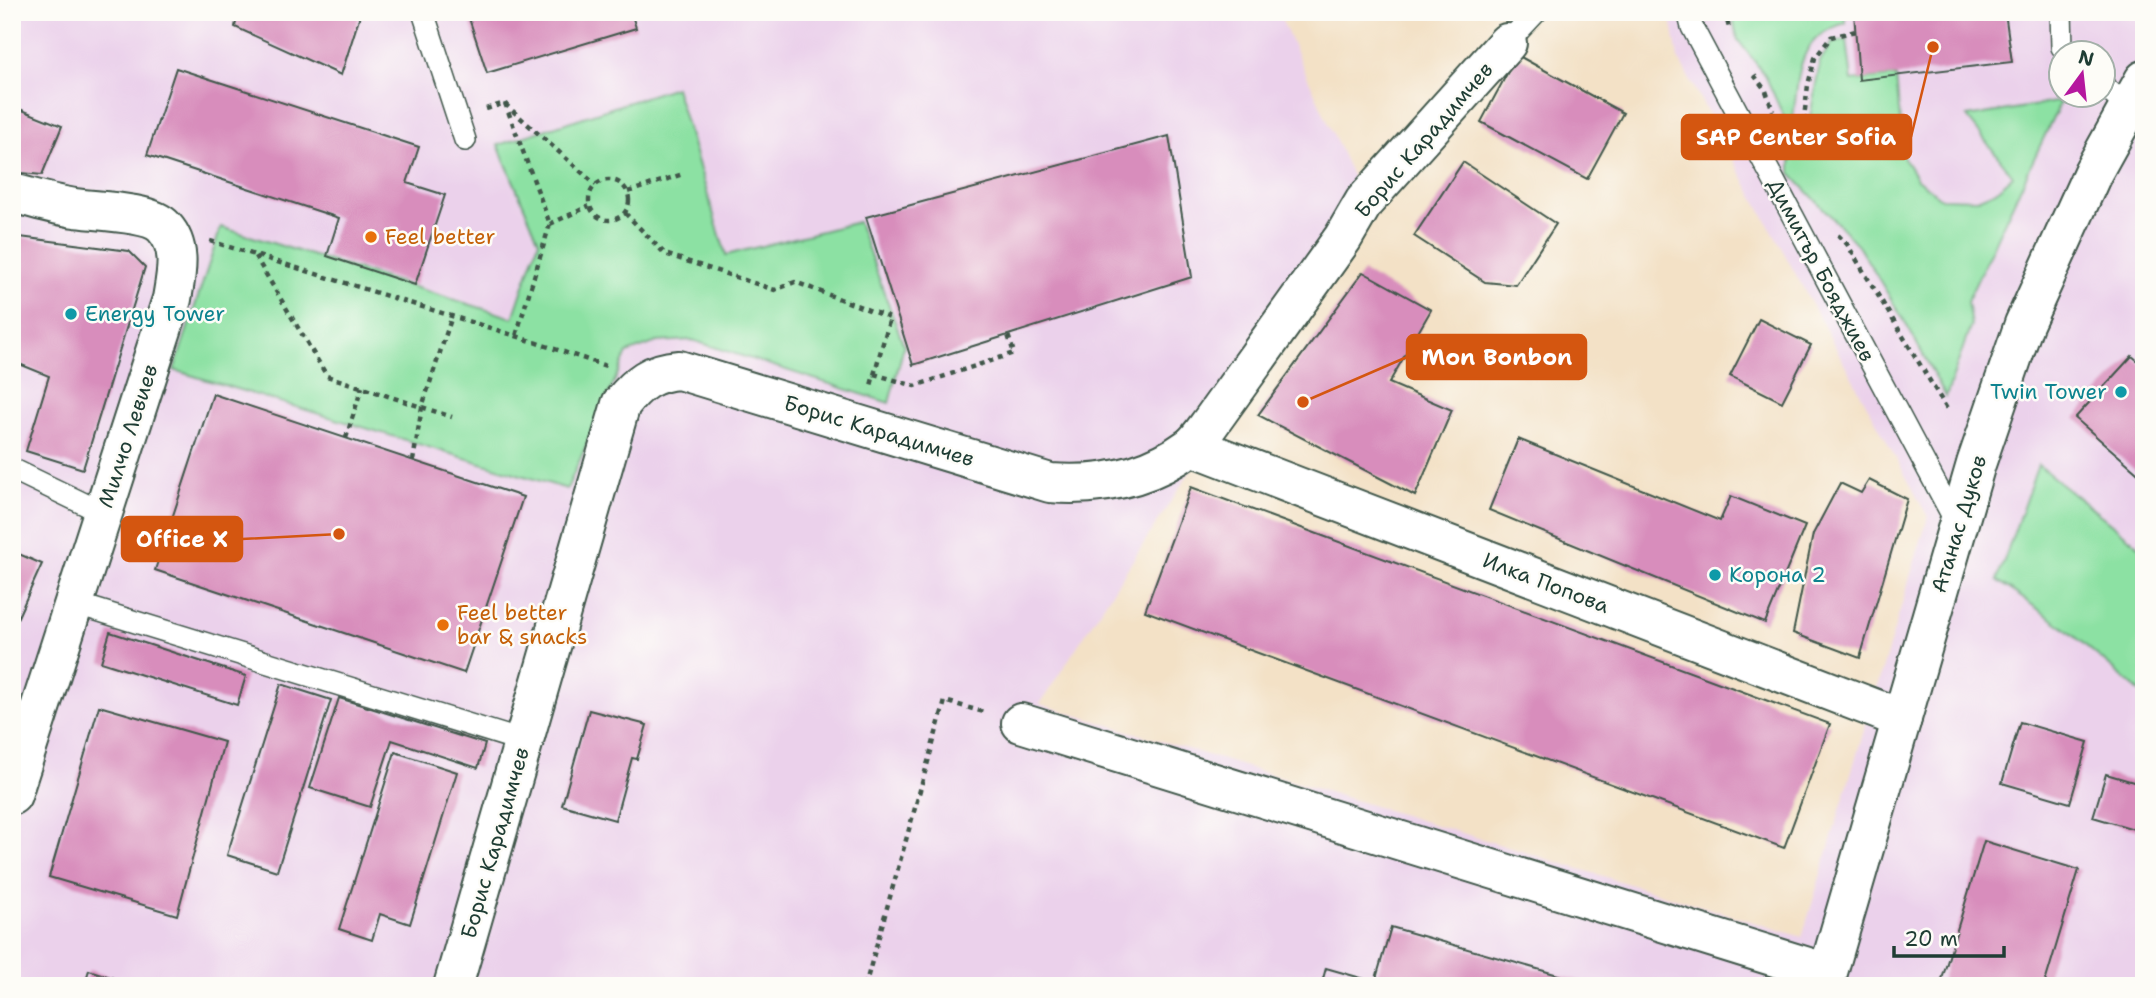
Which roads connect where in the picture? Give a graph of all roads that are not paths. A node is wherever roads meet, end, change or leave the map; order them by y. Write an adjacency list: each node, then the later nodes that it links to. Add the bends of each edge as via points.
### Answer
1 (423, 12): 8 (lane)
2 (1536, 12): 6 (lane, Борис Карадимчев)
3 (1688, 12): 13 (lane, Димитър Бояджиев)
4 (2061, 12): 5 (lane)
5 (2062, 38)
6 (1507, 43): 10 (street, Борис Карадимчев, via 1364,202 1343,239)
7 (2125, 92): 13 (street, Атанас Дуков, via 2024,324)
8 (466, 140)
9 (12, 193): 12 (street, Милчо Левиев, via 158,222 178,257 172,299)
10 (1192, 446): 15 (street, Илка Попова); 17 (street, Борис Карадимчев, via 1163,463 1103,484 1050,483 679,370 661,371 621,404)
11 (12, 469): 12 (lane)
12 (103, 513): 14 (street, Милчо Левиев)
13 (1958, 526): 15 (street, Атанас Дуков)
14 (74, 603): 17 (lane); 18 (street, Милчо Левиев)
15 (1902, 719): 19 (street, Атанас Дуков)
16 (1021, 723): 19 (street)
17 (525, 742): 20 (street, Борис Карадимчев)
18 (12, 795)
19 (1825, 980)
20 (453, 986)

